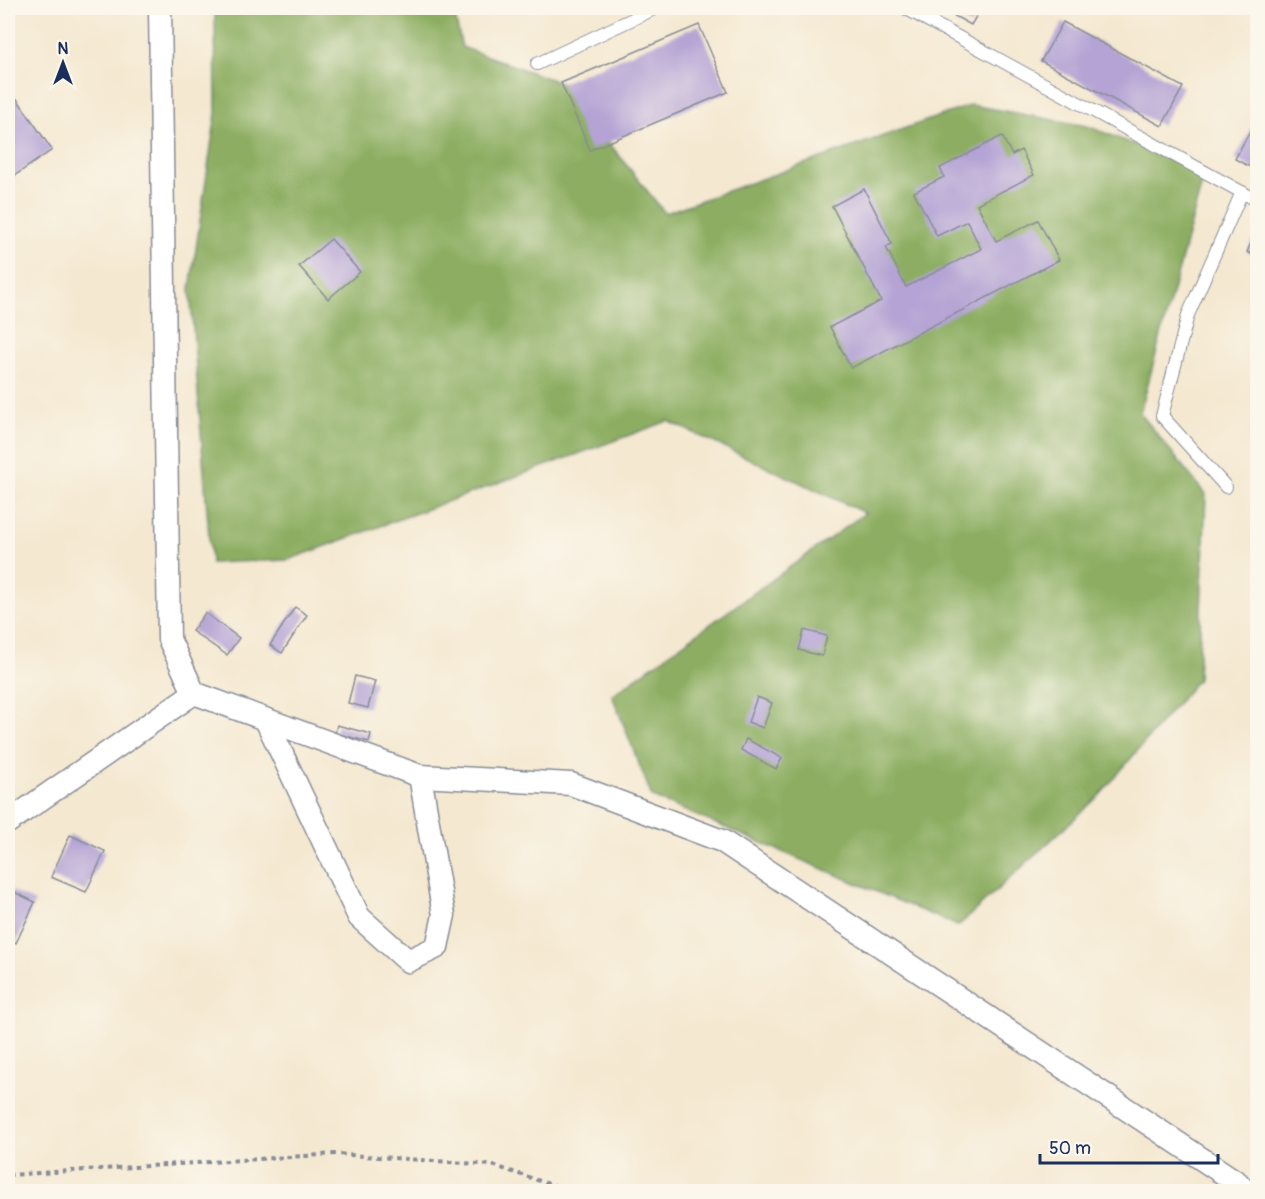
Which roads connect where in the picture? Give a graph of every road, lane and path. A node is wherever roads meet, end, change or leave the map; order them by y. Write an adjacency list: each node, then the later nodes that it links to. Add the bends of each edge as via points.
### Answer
1 (160, 8): 8 (street, via 169,639)
2 (656, 8): 4 (lane)
3 (905, 8): 5 (lane)
4 (537, 64)
5 (1242, 192): 6 (lane); 7 (lane, via 1188,315 1162,416)
6 (1257, 201)
7 (1226, 487)
8 (194, 693): 9 (street); 11 (street)
9 (266, 720): 10 (street); 10 (street, via 359,917 408,960 436,947 444,915)
10 (420, 777): 14 (street, via 571,784 722,841)
11 (8, 822)
12 (8, 1175): 13 (path, via 336,1154 492,1165)
13 (573, 1191)
14 (1246, 1191)

